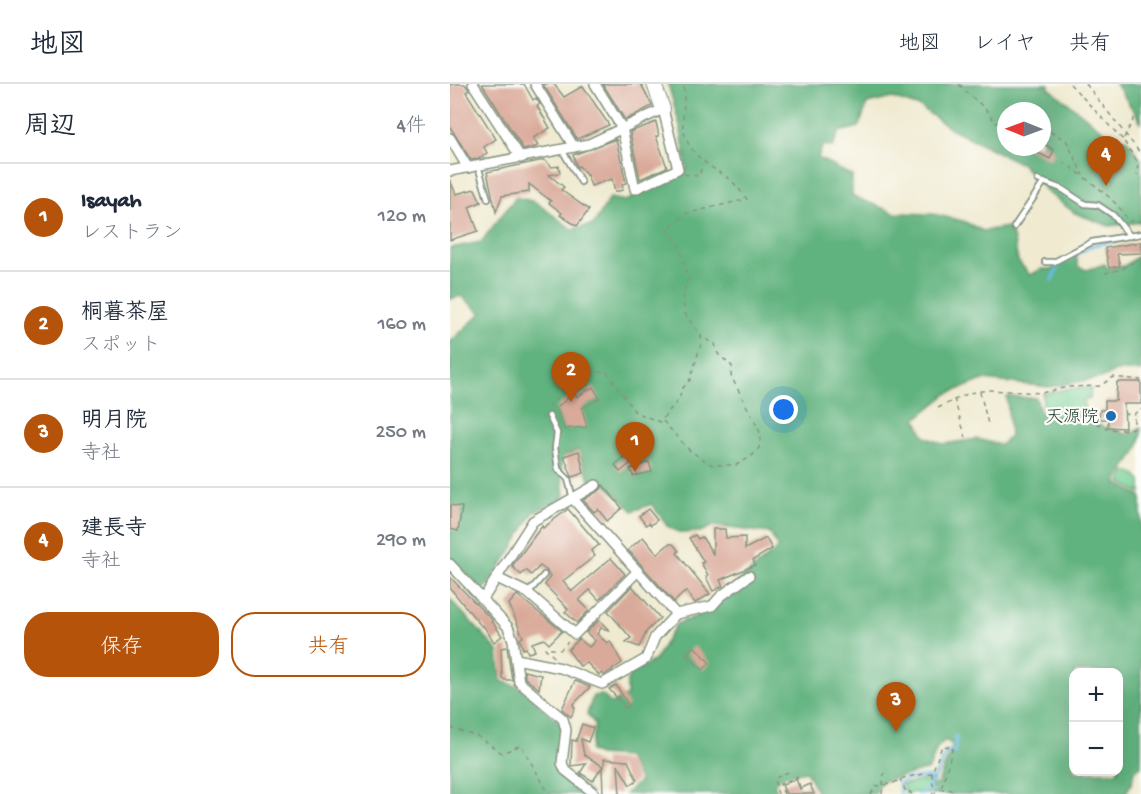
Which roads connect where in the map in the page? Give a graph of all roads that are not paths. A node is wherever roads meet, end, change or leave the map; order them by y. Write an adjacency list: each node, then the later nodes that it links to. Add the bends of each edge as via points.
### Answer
1 (473, 84): 10 (street)
2 (535, 84): 8 (street)
3 (595, 84): 6 (street)
4 (654, 84): 5 (street)
5 (663, 109): 6 (street); 6 (street, via 678,169 635,189)
6 (622, 128): 8 (street)
7 (450, 138): 11 (street)
8 (574, 147): 9 (street)
9 (562, 150): 10 (street); 14 (lane)
10 (521, 158): 11 (street)
11 (473, 167): 12 (street); 16 (lane)
12 (450, 171)
13 (1038, 180): 15 (lane)
14 (582, 182)
15 (1044, 182): 17 (lane); 19 (lane, via 1085,204 1098,205 1113,215)
16 (488, 199)
17 (1014, 227)
18 (1141, 234): 19 (lane)
19 (1130, 236): 20 (lane, via 1092,242 1054,262)
20 (1045, 262)
21 (549, 416): 23 (lane, via 557,433 558,469 567,479)
22 (596, 485): 23 (street)
23 (573, 499): 25 (street); 28 (street, via 533,521)
24 (450, 564): 30 (street)
25 (636, 573): 29 (street, via 575,634); 31 (street)
26 (544, 575): 29 (lane)
27 (749, 576): 31 (street, via 712,606)
28 (497, 578): 29 (street); 30 (street)
29 (528, 593)
30 (483, 599): 32 (street, via 508,627)
31 (676, 614): 32 (street, via 655,637 646,659 602,684 561,668)
32 (516, 659): 33 (street, via 520,685 566,724 561,758 565,770)
33 (595, 794)

